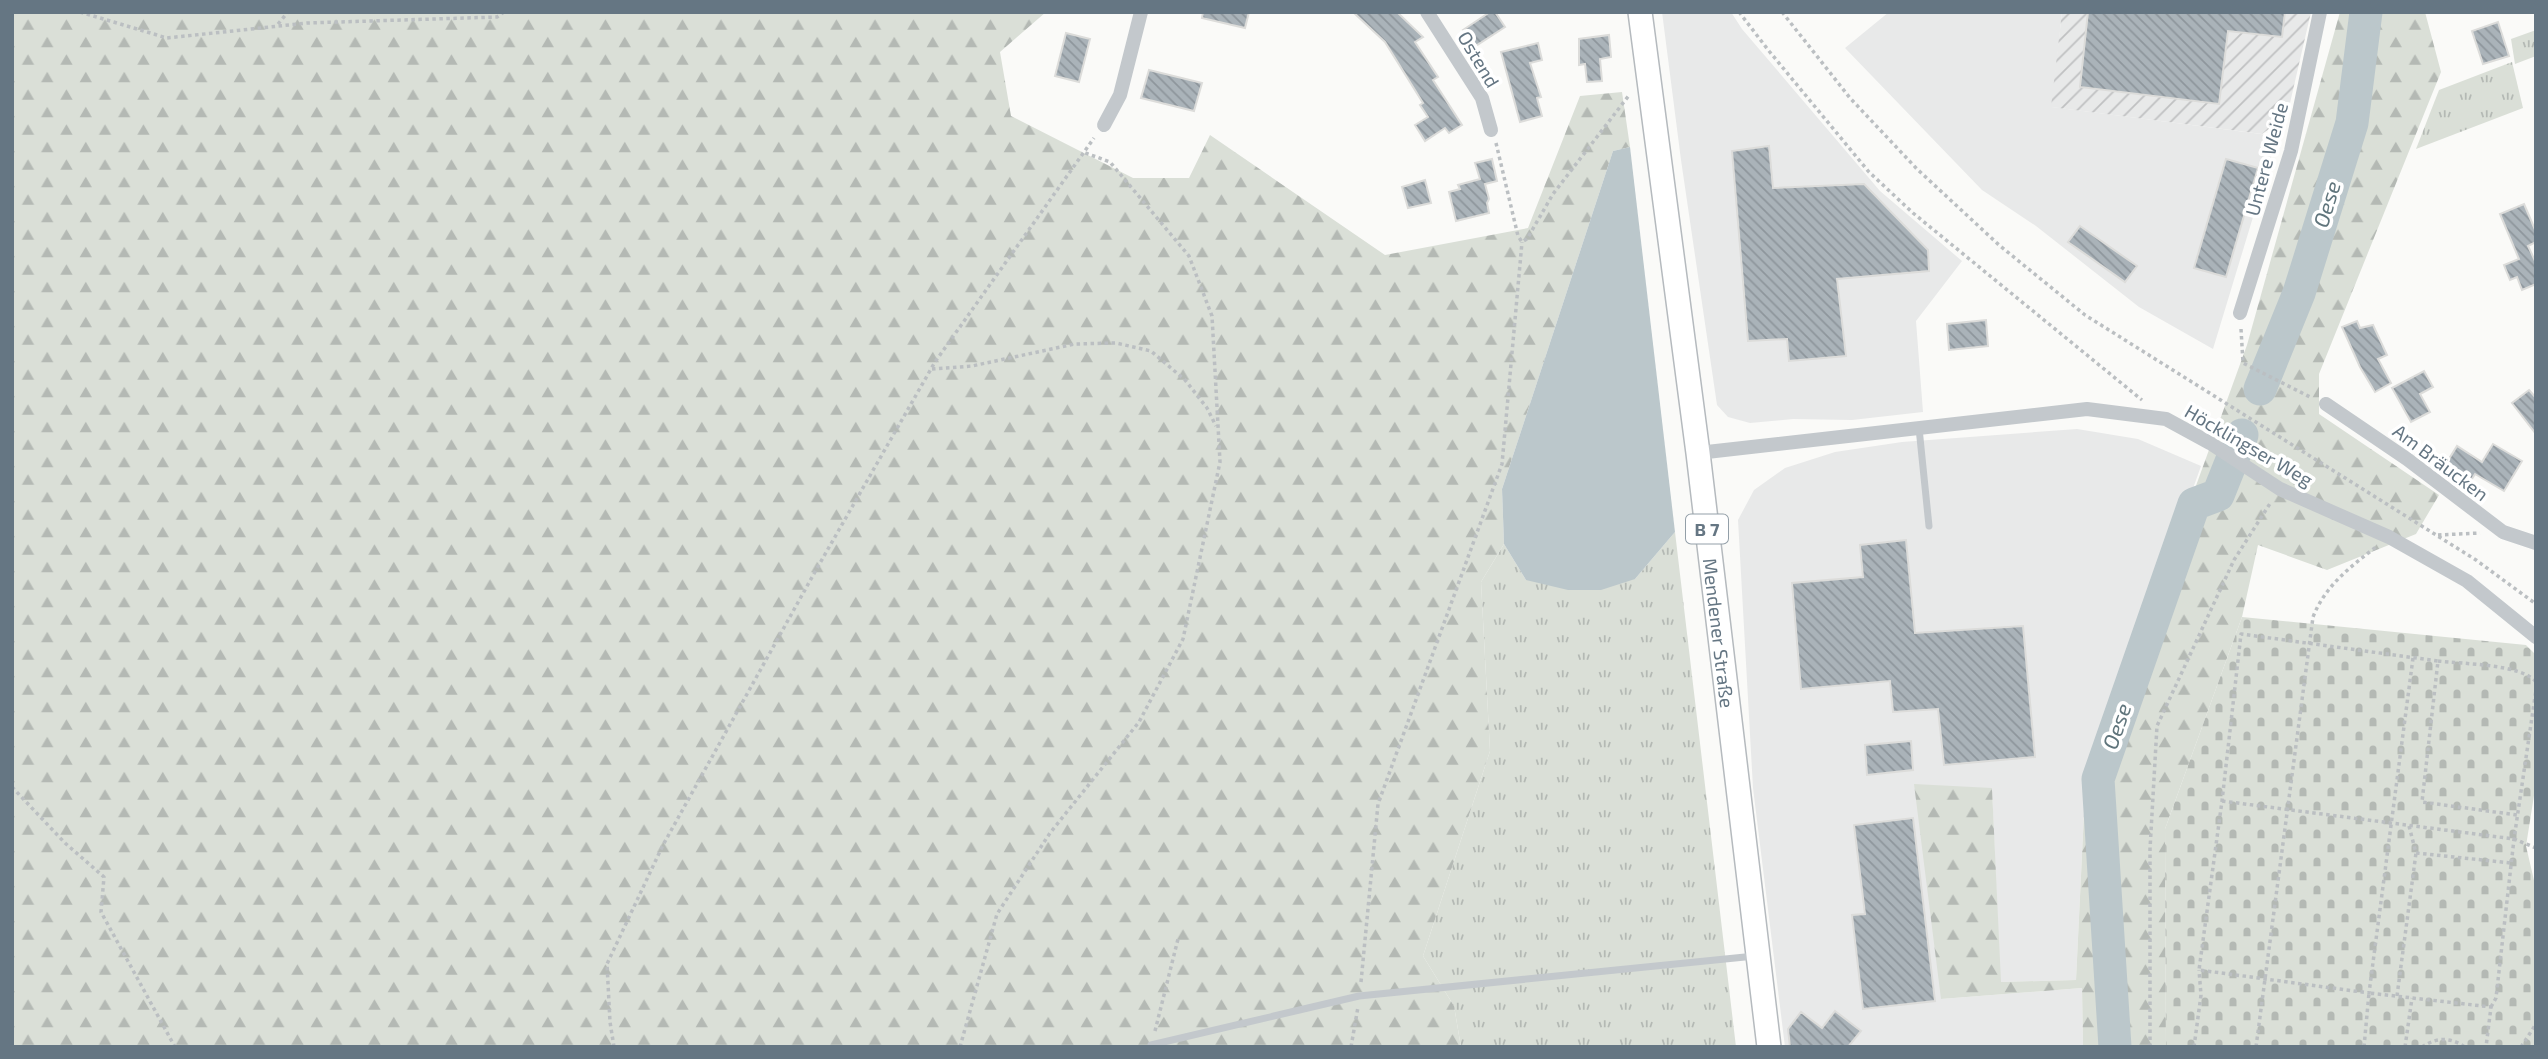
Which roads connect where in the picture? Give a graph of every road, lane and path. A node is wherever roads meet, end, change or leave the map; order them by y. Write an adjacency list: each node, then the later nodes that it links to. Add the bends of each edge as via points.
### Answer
1 (80, 12): 10 (path, via 167,38)
2 (288, 12): 10 (path)
3 (504, 12): 10 (path, via 496,17)
4 (1141, 12): 12 (street, via 1120,95)
5 (1427, 12): 13 (street, Ostend, via 1482,98)
6 (1640, 12): 11 (main road, Mendener Straße / B 7)
7 (1739, 12): 18 (path, via 1869,172 2142,400)
8 (1782, 12): 25 (path, via 1850,98 1917,169 1999,245 2085,315)
9 (2320, 12): 15 (street, Untere Weide, via 2291,152)
10 (277, 26)
11 (1648, 70): 14 (path); 21 (main road, Mendener Straße / B 7)
12 (1104, 125)
13 (1490, 130): 14 (path)
14 (1522, 242): 50 (path, via 1502,464 1378,804)
15 (2240, 313): 17 (path, via 2243,363)
16 (932, 369): 20 (path, via 972,366 1075,344 1116,343 1151,351 1185,380); 20 (path, via 1083,152 1110,162 1189,256 1212,316); 57 (path, via 663,845 607,964)
17 (2326, 404): 24 (street, Am Bräucken)
18 (2146, 415): 19 (street, Höcklingser Weg, via 2087,409); 22 (street, Höcklingser Weg, via 2166,419 2210,443)
19 (1919, 428): 21 (street, Höcklingser Weg); 23 (lane)
20 (1218, 430): 58 (path, via 1220,462 1183,639 1139,722 1050,833 997,914)
21 (1698, 453): 46 (main road, Mendener Straße / B 7)
22 (2280, 489): 26 (street, Höcklingser Weg); 61 (path, via 2234,560 2157,726 2150,849)
23 (1928, 526)
24 (2503, 532): 25 (path); 27 (street, Am Bräucken)
25 (2436, 535): 28 (path)
26 (2389, 537): 29 (street, Höcklingser Weg, via 2467,581); 30 (path, via 2320,598)
27 (2536, 543)
28 (2536, 604)
29 (2536, 638)
30 (2310, 642): 31 (path); 36 (path, via 2241,634); 37 (path)
31 (2413, 658): 32 (path); 39 (path)
32 (2438, 661): 33 (path, via 2518,671); 38 (path, via 2423,802)
33 (2536, 682)
34 (2536, 690): 38 (path)
35 (12, 788): 56 (path, via 104,877 101,912)
36 (2222, 801): 37 (path); 47 (path)
37 (2287, 810): 39 (path); 48 (path)
38 (2518, 815): 41 (path)
39 (2392, 824): 40 (path); 49 (path)
40 (2409, 826): 41 (path); 43 (path)
41 (2514, 839): 42 (path); 44 (path)
42 (2536, 848)
43 (2416, 853): 44 (path); 51 (path)
44 (2511, 863): 53 (path, via 2496,998)
45 (1178, 939): 55 (path)
46 (1758, 956): 50 (lane); 60 (main road, Mendener Straße / B 7)
47 (2199, 970): 48 (path); 62 (path, via 2201,995)
48 (2264, 979): 49 (path); 63 (path)
49 (2369, 993): 51 (path); 64 (path)
50 (1360, 996): 55 (lane); 59 (path)
51 (2397, 996): 52 (path)
52 (2413, 998): 53 (path); 65 (path)
53 (2491, 1007): 68 (path)
54 (2536, 1024): 69 (path)
55 (1151, 1045)
56 (175, 1047)
57 (614, 1047)
58 (960, 1047)
59 (1351, 1047)
60 (1769, 1047)
61 (2150, 1047)
62 (2194, 1047)
63 (2256, 1047)
64 (2364, 1047)
65 (2405, 1047)
66 (2422, 1047): 67 (path, via 2442,1038)
67 (2465, 1047)
68 (2486, 1047)
69 (2521, 1047)

